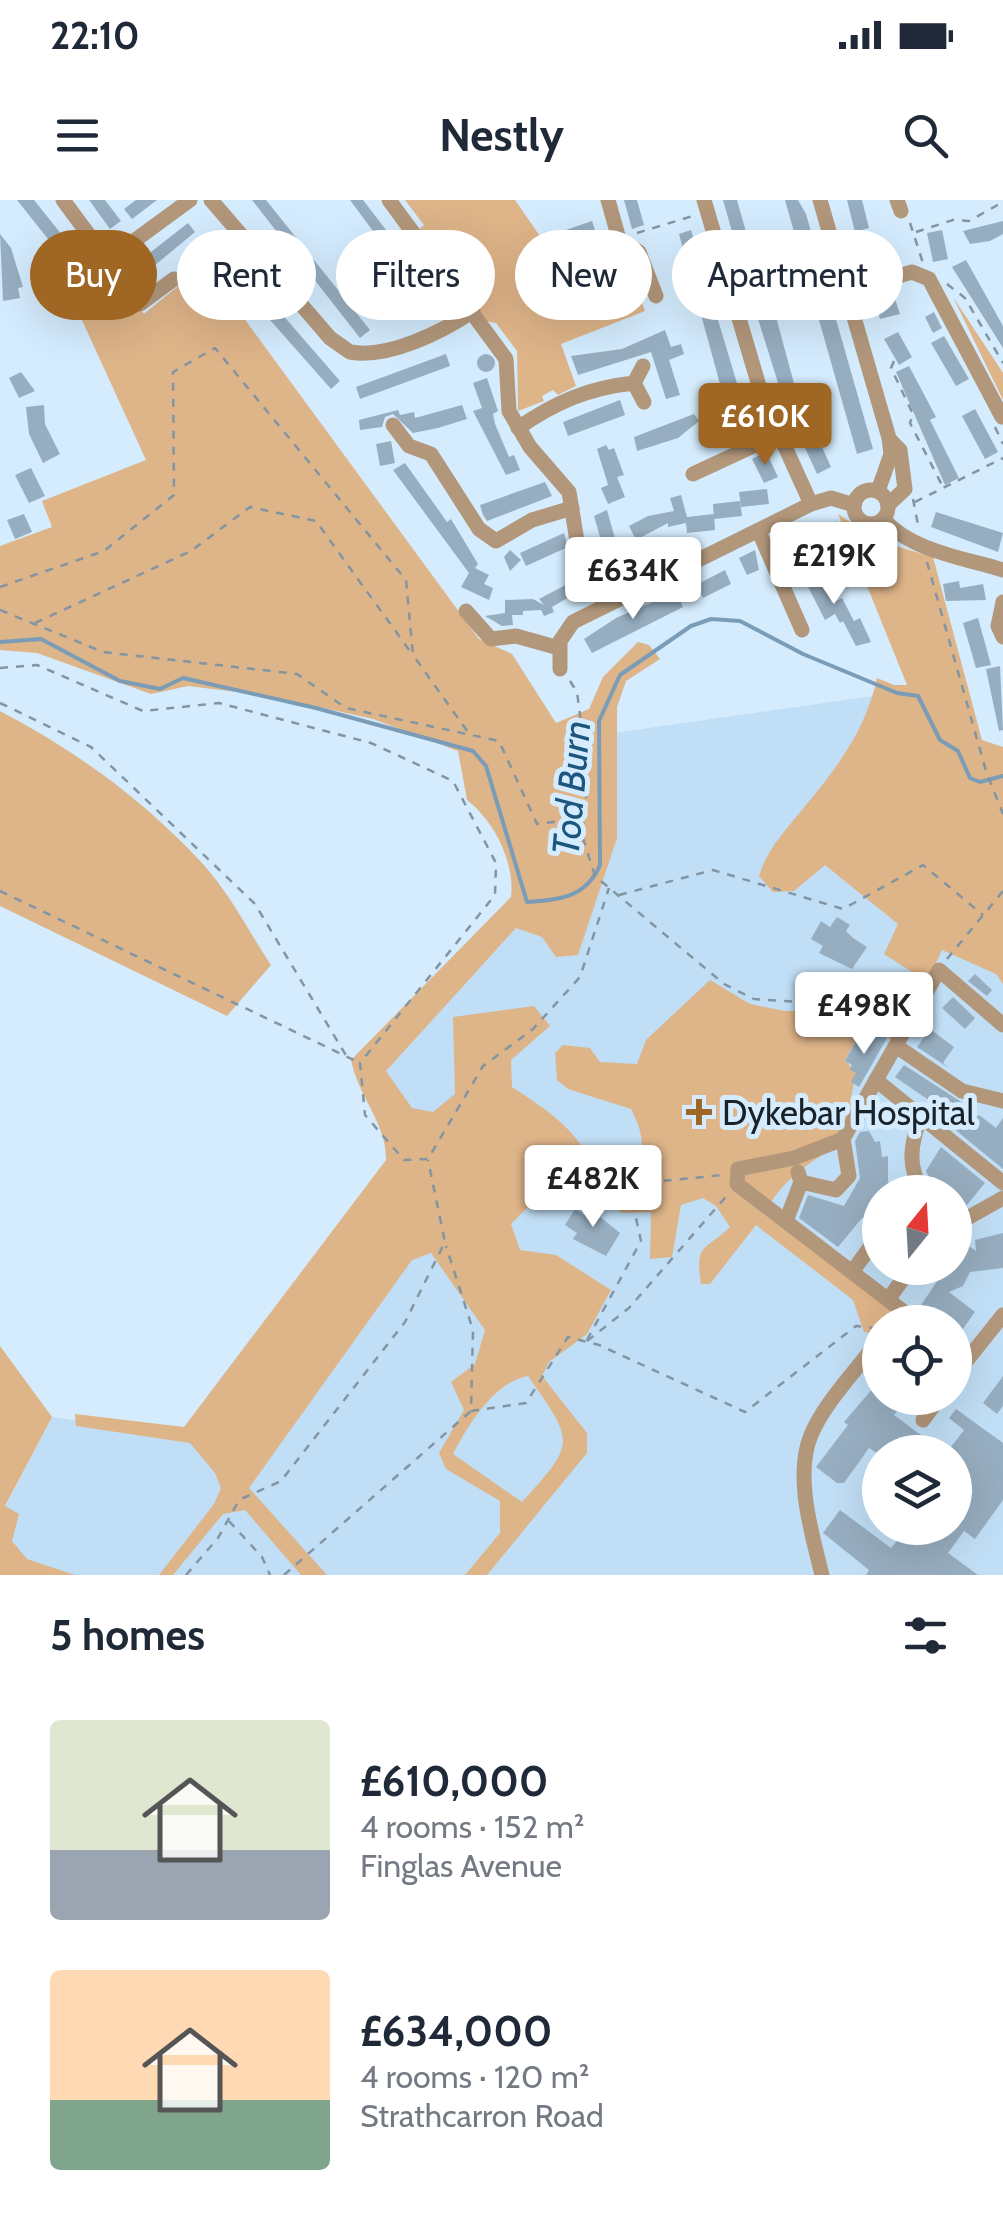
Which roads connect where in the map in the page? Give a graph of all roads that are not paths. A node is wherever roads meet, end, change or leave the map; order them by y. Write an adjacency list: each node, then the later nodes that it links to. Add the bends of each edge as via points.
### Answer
1 (63, 200): 8 (street)
2 (190, 200): 9 (street)
3 (211, 200): 16 (street, via 330,338 350,352 388,348)
4 (389, 200): 10 (street)
5 (608, 200): 15 (street, via 619,239 639,252)
6 (820, 200): 11 (street)
7 (706, 206): 25 (street)
8 (86, 230)
9 (149, 230)
10 (412, 230)
11 (829, 230)
12 (903, 275): 22 (street, via 929,279)
13 (174, 279): 14 (street)
14 (157, 292)
15 (656, 296)
16 (460, 320)
17 (479, 320): 24 (street, via 506,359 505,396)
18 (856, 320): 26 (street)
19 (643, 366): 20 (street)
20 (634, 383): 21 (street); 24 (street, via 594,387)
21 (644, 402)
22 (1002, 417)
23 (392, 425): 31 (street, via 409,446 431,454 479,529 496,541)
24 (518, 428): 31 (street, via 569,492)
25 (779, 434): 27 (street); 28 (street)
26 (888, 438): 29 (street); 29 (street, via 900,450 905,489)
27 (693, 474)
28 (811, 504): 30 (street, via 832,498); 32 (street)
29 (883, 505): 30 (street, via 860,494); 30 (street, via 872,525 862,522); 33 (street, via 894,532)
30 (854, 506)
31 (572, 508): 35 (street, via 585,565)
32 (758, 532): 35 (street); 37 (street)
33 (1003, 570)
34 (1003, 602): 38 (street)
35 (606, 604): 39 (street, via 568,627)
36 (466, 611): 39 (street, via 492,639 516,636)
37 (802, 630)
38 (1003, 637)
39 (559, 648): 40 (street)
40 (560, 669)
41 (1003, 1026): 42 (street, via 939,970)
42 (900, 1039): 43 (street); 44 (street, via 962,1091)
43 (876, 1080): 45 (street); 46 (street)
44 (1003, 1101)
45 (920, 1119): 48 (street, via 910,1145); 50 (street)
46 (843, 1139): 47 (street); 49 (street, via 849,1176 836,1190)
47 (794, 1158): 49 (street); 53 (street, via 738,1170 738,1179)
48 (914, 1175)
49 (801, 1182): 53 (street)
50 (1003, 1183)
51 (1003, 1198): 52 (street)
52 (972, 1215)
53 (786, 1221): 55 (street)
54 (862, 1258): 55 (street)
55 (852, 1272): 56 (street)
56 (888, 1305)
57 (1003, 1314): 58 (street)
58 (997, 1333): 59 (street)
59 (972, 1349)
60 (862, 1363): 63 (street, via 812,1431 804,1454)
61 (927, 1415): 62 (street)
62 (923, 1420)
63 (822, 1575)

